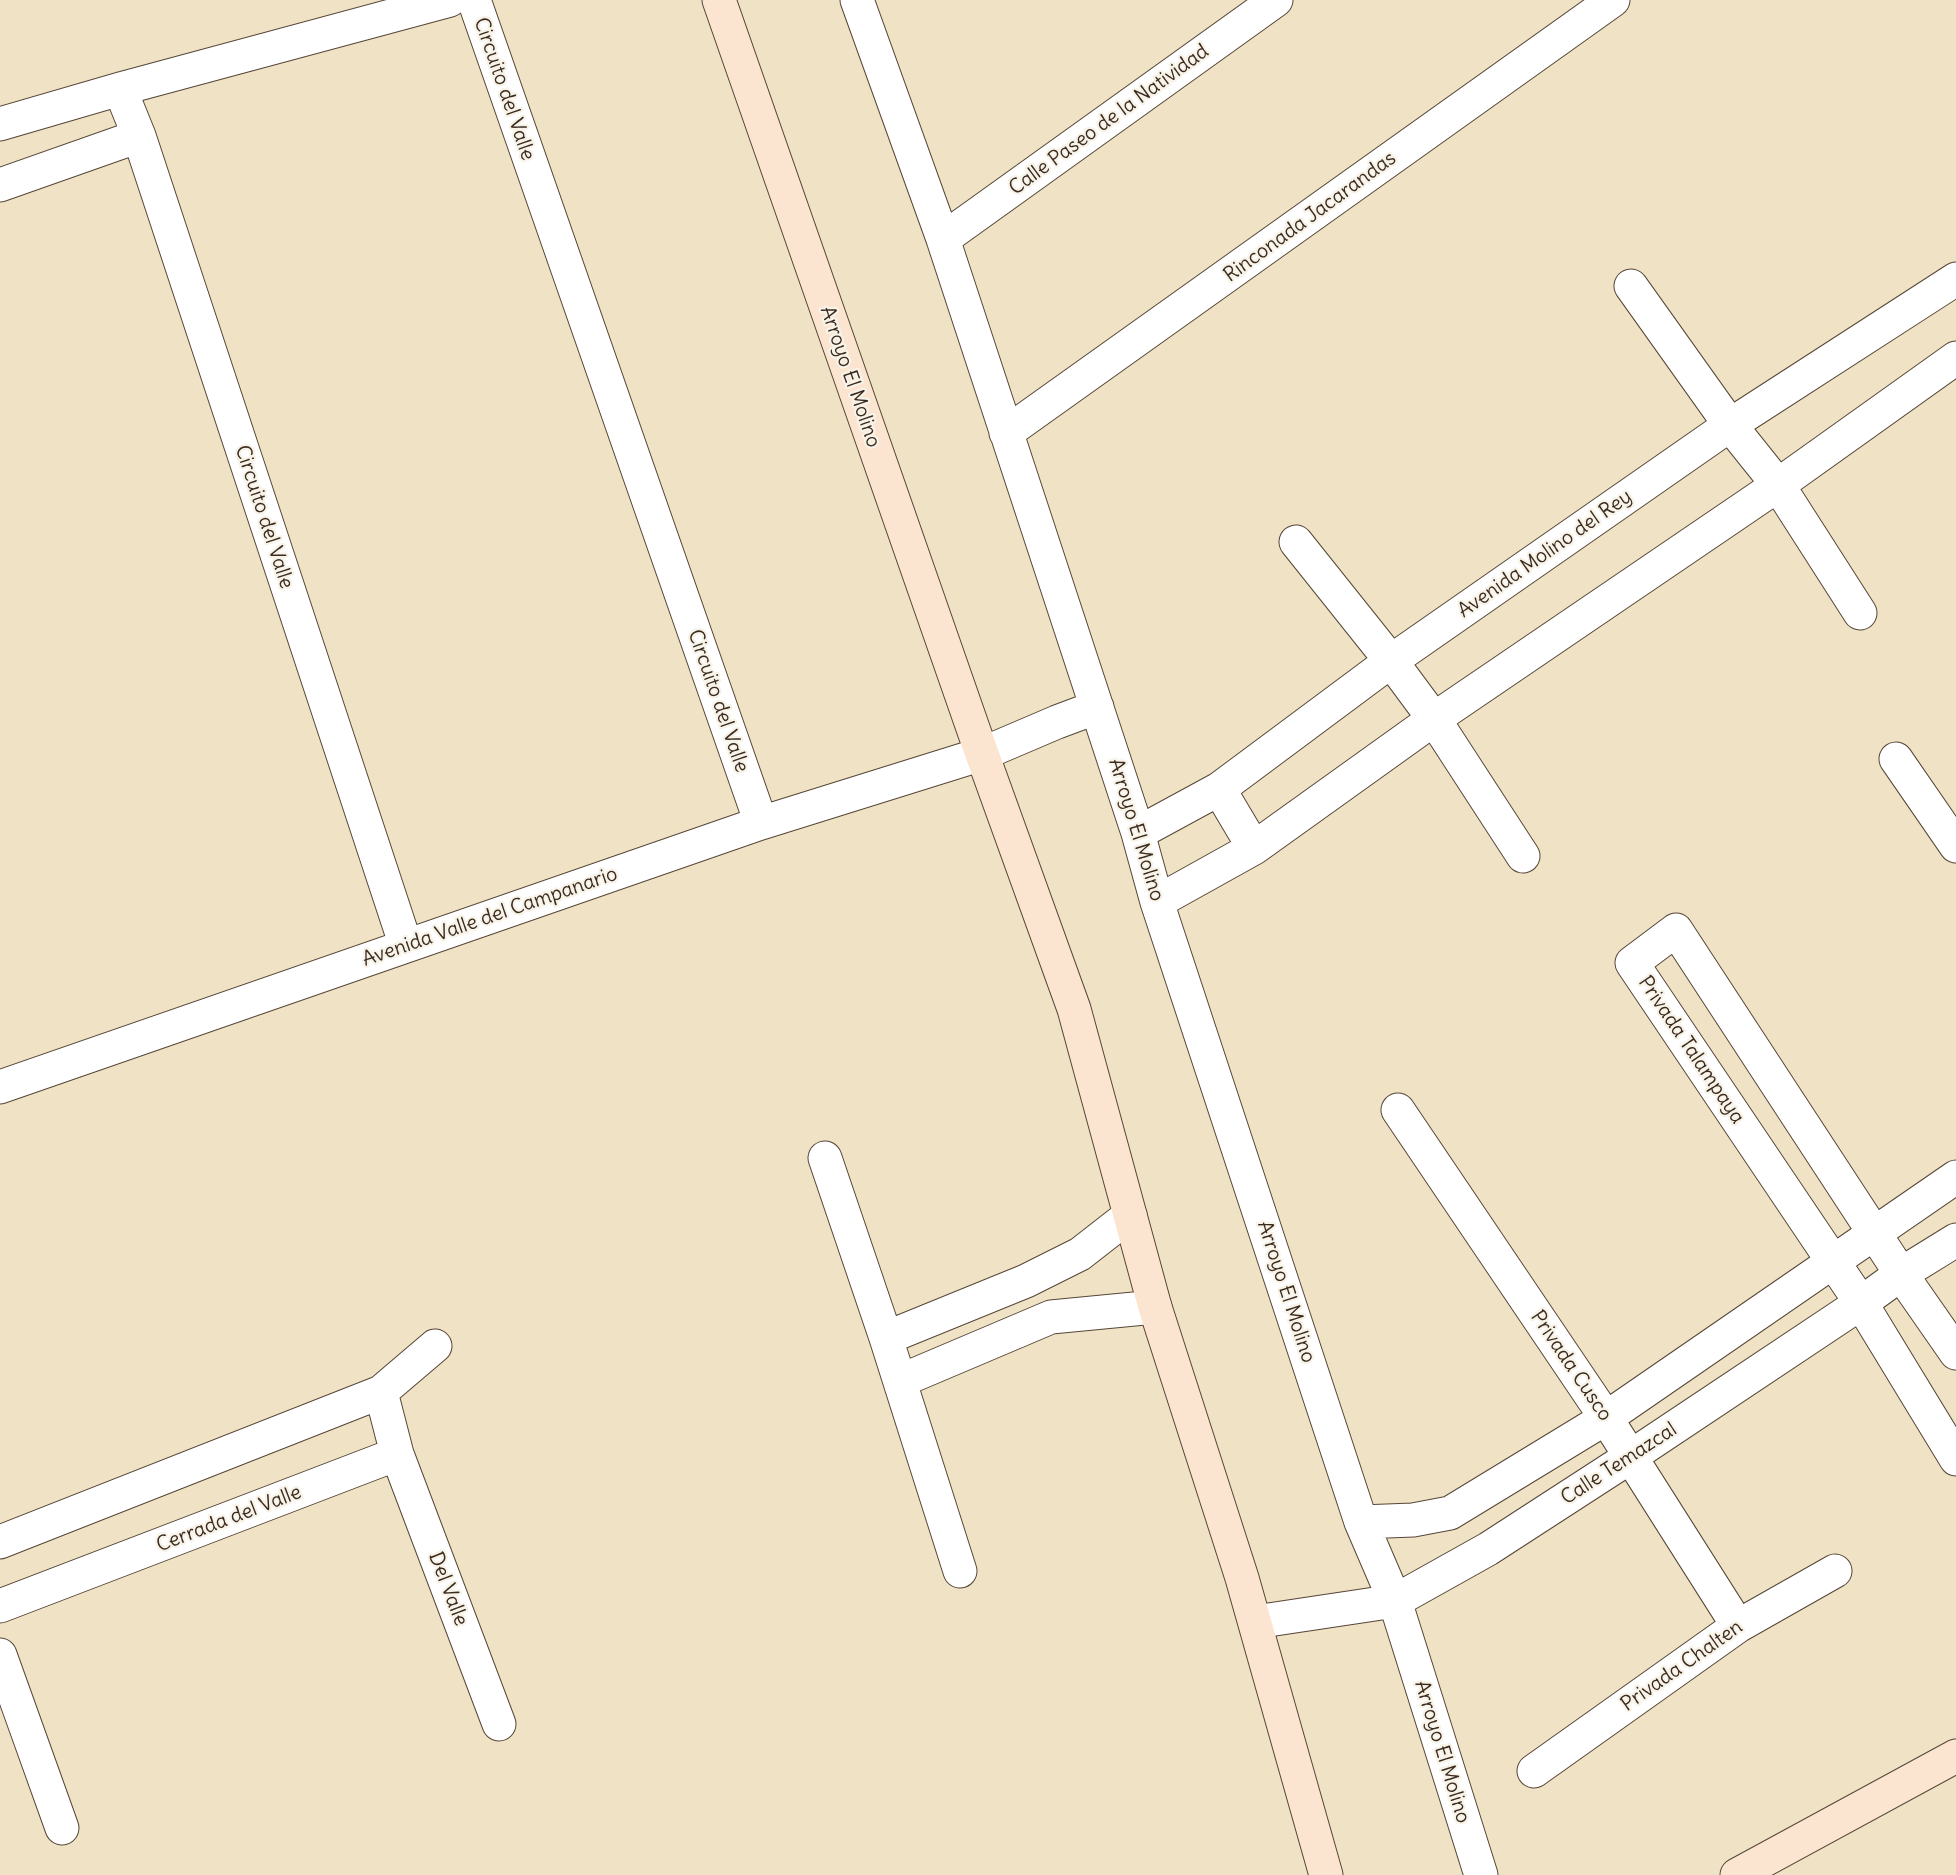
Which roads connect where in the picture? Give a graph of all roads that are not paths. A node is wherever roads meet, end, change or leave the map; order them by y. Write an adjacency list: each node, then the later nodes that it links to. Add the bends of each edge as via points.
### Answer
1 (450, 0): 7 (street, Circuito del Valle)
2 (474, 0): 26 (street, Circuito del Valle)
3 (719, 0): 23 (street, Arroyo El Molino)
4 (857, 0): 11 (street, Arroyo El Molino)
5 (1276, 0): 11 (street, Calle Paseo de la Natividad)
6 (1613, 0): 16 (street, Rinconada Jacarandas)
7 (120, 89): 8 (street, Circuito del Valle); 9 (street, Circuito del Valle)
8 (0, 124)
9 (139, 136): 10 (street); 32 (street, Circuito del Valle)
10 (0, 185)
11 (943, 240): 16 (street, Arroyo El Molino)
12 (1956, 279): 15 (street, Avenida Molino del Rey)
13 (1631, 286): 15 (street)
14 (1956, 358): 17 (street)
15 (1730, 425): 17 (street); 20 (street, Avenida Molino del Rey)
16 (1006, 434): 21 (street, Arroyo El Molino)
17 (1778, 486): 19 (street); 22 (street)
18 (1296, 542): 20 (street)
19 (1860, 613)
20 (1391, 661): 22 (street); 25 (street, Avenida Molino del Rey)
21 (1097, 707): 23 (street); 27 (street, Arroyo El Molino)
22 (1434, 719): 29 (street); 30 (street)
23 (982, 754): 26 (street, Avenida Valle del Campanario); 37 (street, Arroyo El Molino, via 1074,1009)
24 (1896, 759): 28 (street)
25 (1219, 789): 27 (street, Avenida Molino del Rey); 29 (street)
26 (761, 823): 32 (street, Avenida Valle del Campanario)
27 (1138, 833): 31 (street, Arroyo El Molino)
28 (1956, 846)
29 (1254, 848): 31 (street)
30 (1523, 856)
31 (1157, 902): 53 (street, Arroyo El Molino)
32 (406, 946): 33 (street, Avenida Valle del Campanario)
33 (0, 1087)
34 (1398, 1110): 49 (street, Privada Cusco)
35 (825, 1158): 44 (street)
36 (1956, 1177): 38 (street)
37 (1130, 1215): 43 (street, Arroyo El Molino); 44 (street, via 1080,1254 1026,1281)
38 (1876, 1233): 40 (street); 40 (street, Privada Talampaya, via 1676,930 1632,963); 41 (street, Privada Talampaya)
39 (1956, 1240): 41 (street, Calle Temazcal)
40 (1832, 1262): 42 (street, Privada Talampaya); 49 (street)
41 (1901, 1274): 42 (street, Calle Temazcal); 46 (street, Privada Talampaya)
42 (1861, 1303): 51 (street, Calle Temazcal); 52 (street, Privada Talampaya)
43 (1155, 1307): 47 (street, via 1051,1317); 59 (street, Arroyo El Molino)
44 (886, 1338): 47 (street)
45 (435, 1346): 48 (street)
46 (1956, 1353)
47 (900, 1381): 55 (street)
48 (381, 1392): 50 (street); 54 (street)
49 (1606, 1418): 51 (street, Privada Cusco); 53 (street, via 1450,1513 1413,1520)
50 (397, 1454): 58 (street, Cerrada del Valle); 62 (street, Del Valle)
51 (1630, 1457): 57 (street, Calle Temazcal, via 1488,1549); 60 (street, Privada Cusco)
52 (1956, 1459)
53 (1361, 1522): 57 (street, Arroyo El Molino)
54 (0, 1542)
55 (960, 1571)
56 (1835, 1571): 60 (street, Privada Chalten)
57 (1395, 1601): 59 (street, Calle Temazcal); 67 (street, Arroyo El Molino)
58 (0, 1606)
59 (1255, 1622): 66 (street, Arroyo El Molino)
60 (1738, 1626): 64 (street, Privada Chalten)
61 (0, 1655): 65 (street)
62 (499, 1724)
63 (1956, 1756): 68 (street)
64 (1534, 1770)
65 (62, 1828)
66 (1326, 1875)
67 (1481, 1875)
68 (1737, 1875)

